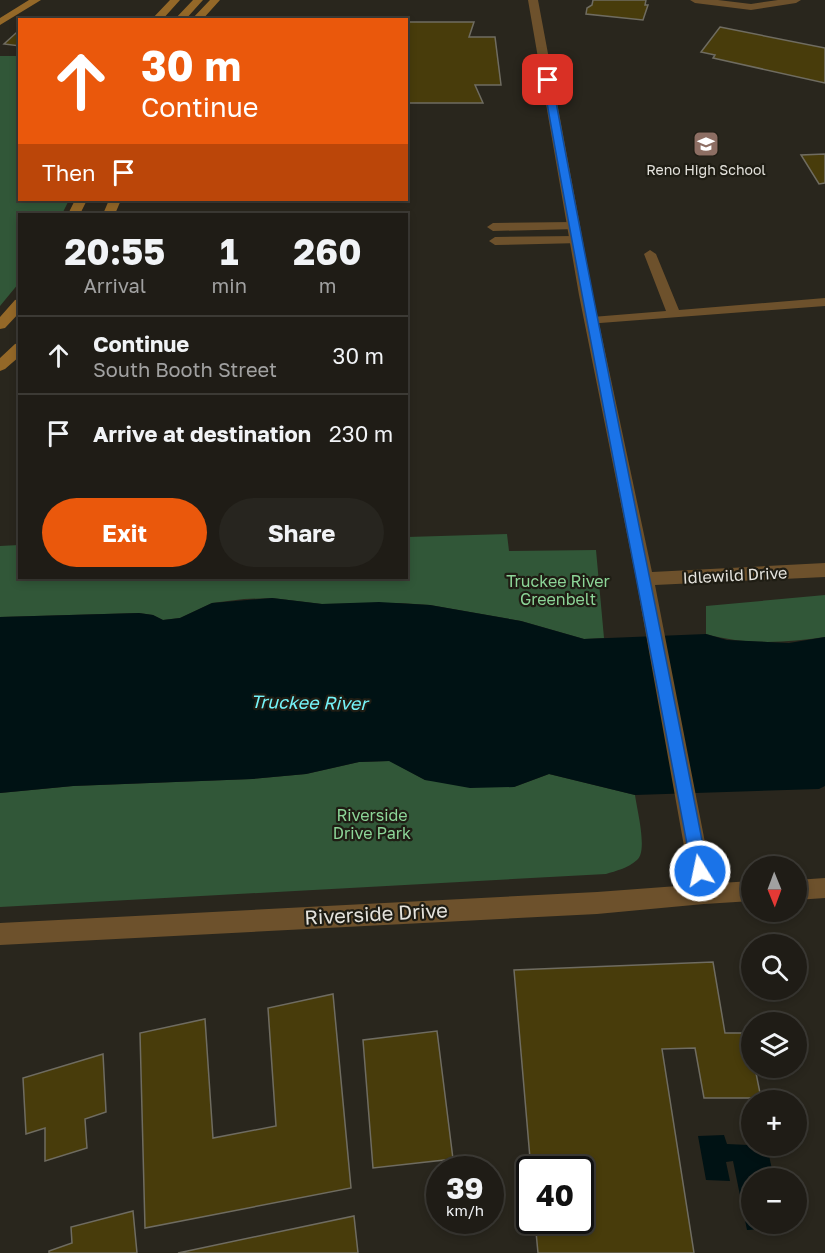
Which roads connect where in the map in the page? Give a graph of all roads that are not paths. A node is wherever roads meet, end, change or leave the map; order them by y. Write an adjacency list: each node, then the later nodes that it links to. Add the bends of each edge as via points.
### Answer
1 (36, 0): 11 (main road)
2 (175, 0): 8 (main road)
3 (198, 0): 9 (main road)
4 (214, 0): 10 (main road)
5 (533, 0): 13 (street)
6 (695, 0): 7 (street, via 751,7)
7 (796, 0)
8 (158, 18)
9 (181, 18)
10 (198, 18)
11 (0, 22)
12 (493, 226): 13 (street)
13 (573, 226): 14 (street)
14 (576, 240): 15 (street); 20 (street)
15 (495, 241)
16 (650, 255): 19 (street)
17 (825, 302): 19 (street)
18 (18, 305): 21 (main road)
19 (674, 314): 20 (street)
20 (592, 321): 25 (street)
21 (0, 325)
22 (18, 349): 23 (main road)
23 (0, 366)
24 (825, 570): 25 (street, Idlewild Drive)
25 (645, 579): 29 (street)
26 (825, 888): 27 (street)
27 (807, 889)
28 (741, 892): 29 (street, Riverside Drive)
29 (704, 894): 30 (street, Riverside Drive)
30 (0, 934)

